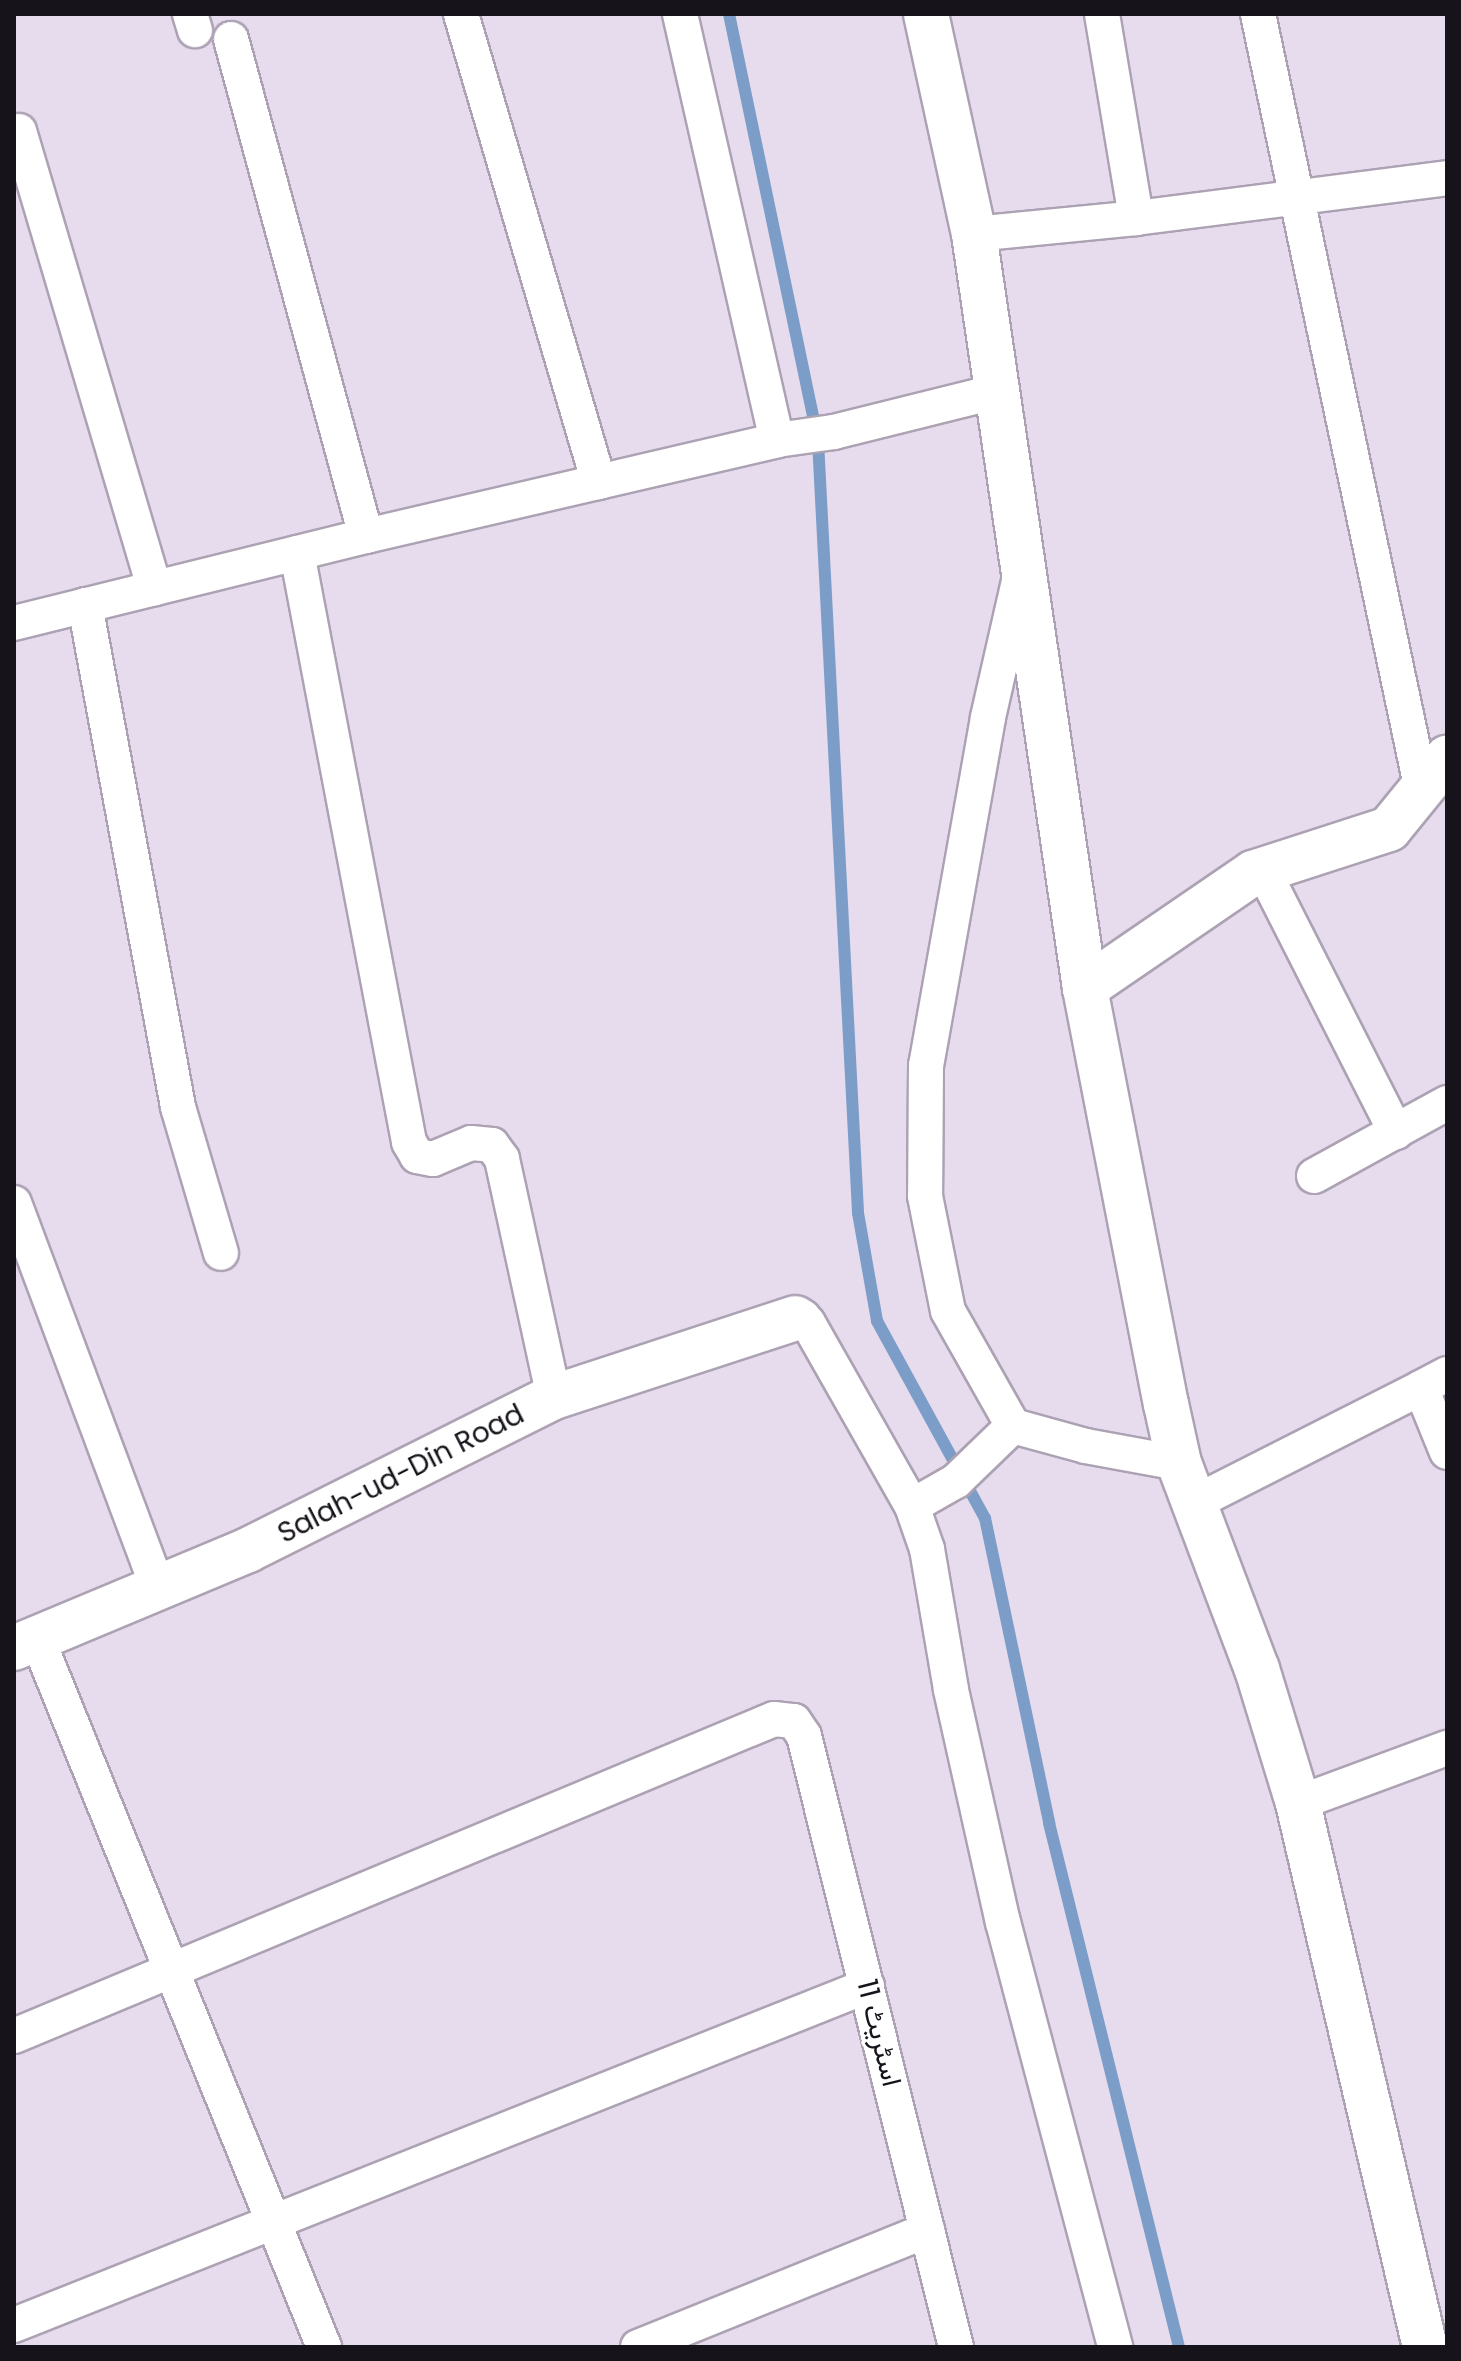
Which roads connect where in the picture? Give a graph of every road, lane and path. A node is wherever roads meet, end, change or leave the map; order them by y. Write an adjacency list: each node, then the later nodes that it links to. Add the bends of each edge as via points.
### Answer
1 (461, 14): 14 (street)
2 (680, 14): 13 (street)
3 (926, 14): 11 (street)
4 (1102, 14): 10 (street)
5 (1258, 14): 9 (street)
6 (231, 39): 15 (street)
7 (19, 131): 18 (street)
8 (1447, 178): 9 (street)
9 (1294, 197): 10 (street); 21 (street)
10 (1136, 218): 11 (street)
11 (974, 234): 12 (street)
12 (998, 391): 13 (street); 17 (street)
13 (786, 440): 14 (street)
14 (599, 482): 15 (street)
15 (366, 536): 16 (street)
16 (297, 553): 18 (street); 31 (street, via 409,1142 417,1156 433,1159 471,1143 492,1145 502,1159)
17 (1022, 570): 23 (street); 32 (street, via 988,718 926,1065 925,1196 948,1311)
18 (154, 588): 19 (street)
19 (85, 605): 20 (street); 28 (street, via 178,1107)
20 (14, 623)
21 (1434, 774): 22 (street, via 1389,829)
22 (1263, 870): 23 (street); 25 (street)
23 (1085, 988): 34 (street)
24 (1447, 1103): 25 (street)
25 (1396, 1132): 26 (street)
26 (1314, 1176)
27 (14, 1203): 37 (street)
28 (221, 1253)
29 (795, 1318): 31 (street, Salah-ud-Din Road); 36 (street, via 808,1323)
30 (1434, 1381): 33 (street); 35 (street)
31 (554, 1397): 37 (street, Salah-ud-Din Road, via 248,1550)
32 (1013, 1426): 34 (street); 36 (street, via 956,1481)
33 (1447, 1452)
34 (1179, 1463): 35 (street)
35 (1194, 1503): 40 (street, via 1257,1669)
36 (912, 1506): 50 (street, via 927,1549 951,1690 1003,1922)
37 (158, 1588): 38 (street, Salah-ud-Din Road)
38 (25, 1643): 41 (street)
39 (1447, 1748): 40 (street)
40 (1298, 1803): 51 (street)
41 (172, 1971): 42 (street, اسٹریٹ 11, via 774,1719 794,1721 804,1736); 43 (street); 44 (street)
42 (867, 1986): 44 (street); 45 (street, اسٹریٹ 11)
43 (14, 2036)
44 (274, 2222): 46 (street); 47 (street)
45 (927, 2230): 48 (street); 49 (street, اسٹریٹ 11)
46 (14, 2325)
47 (324, 2347)
48 (638, 2347)
49 (956, 2347)
50 (1115, 2347)
51 (1425, 2347)

